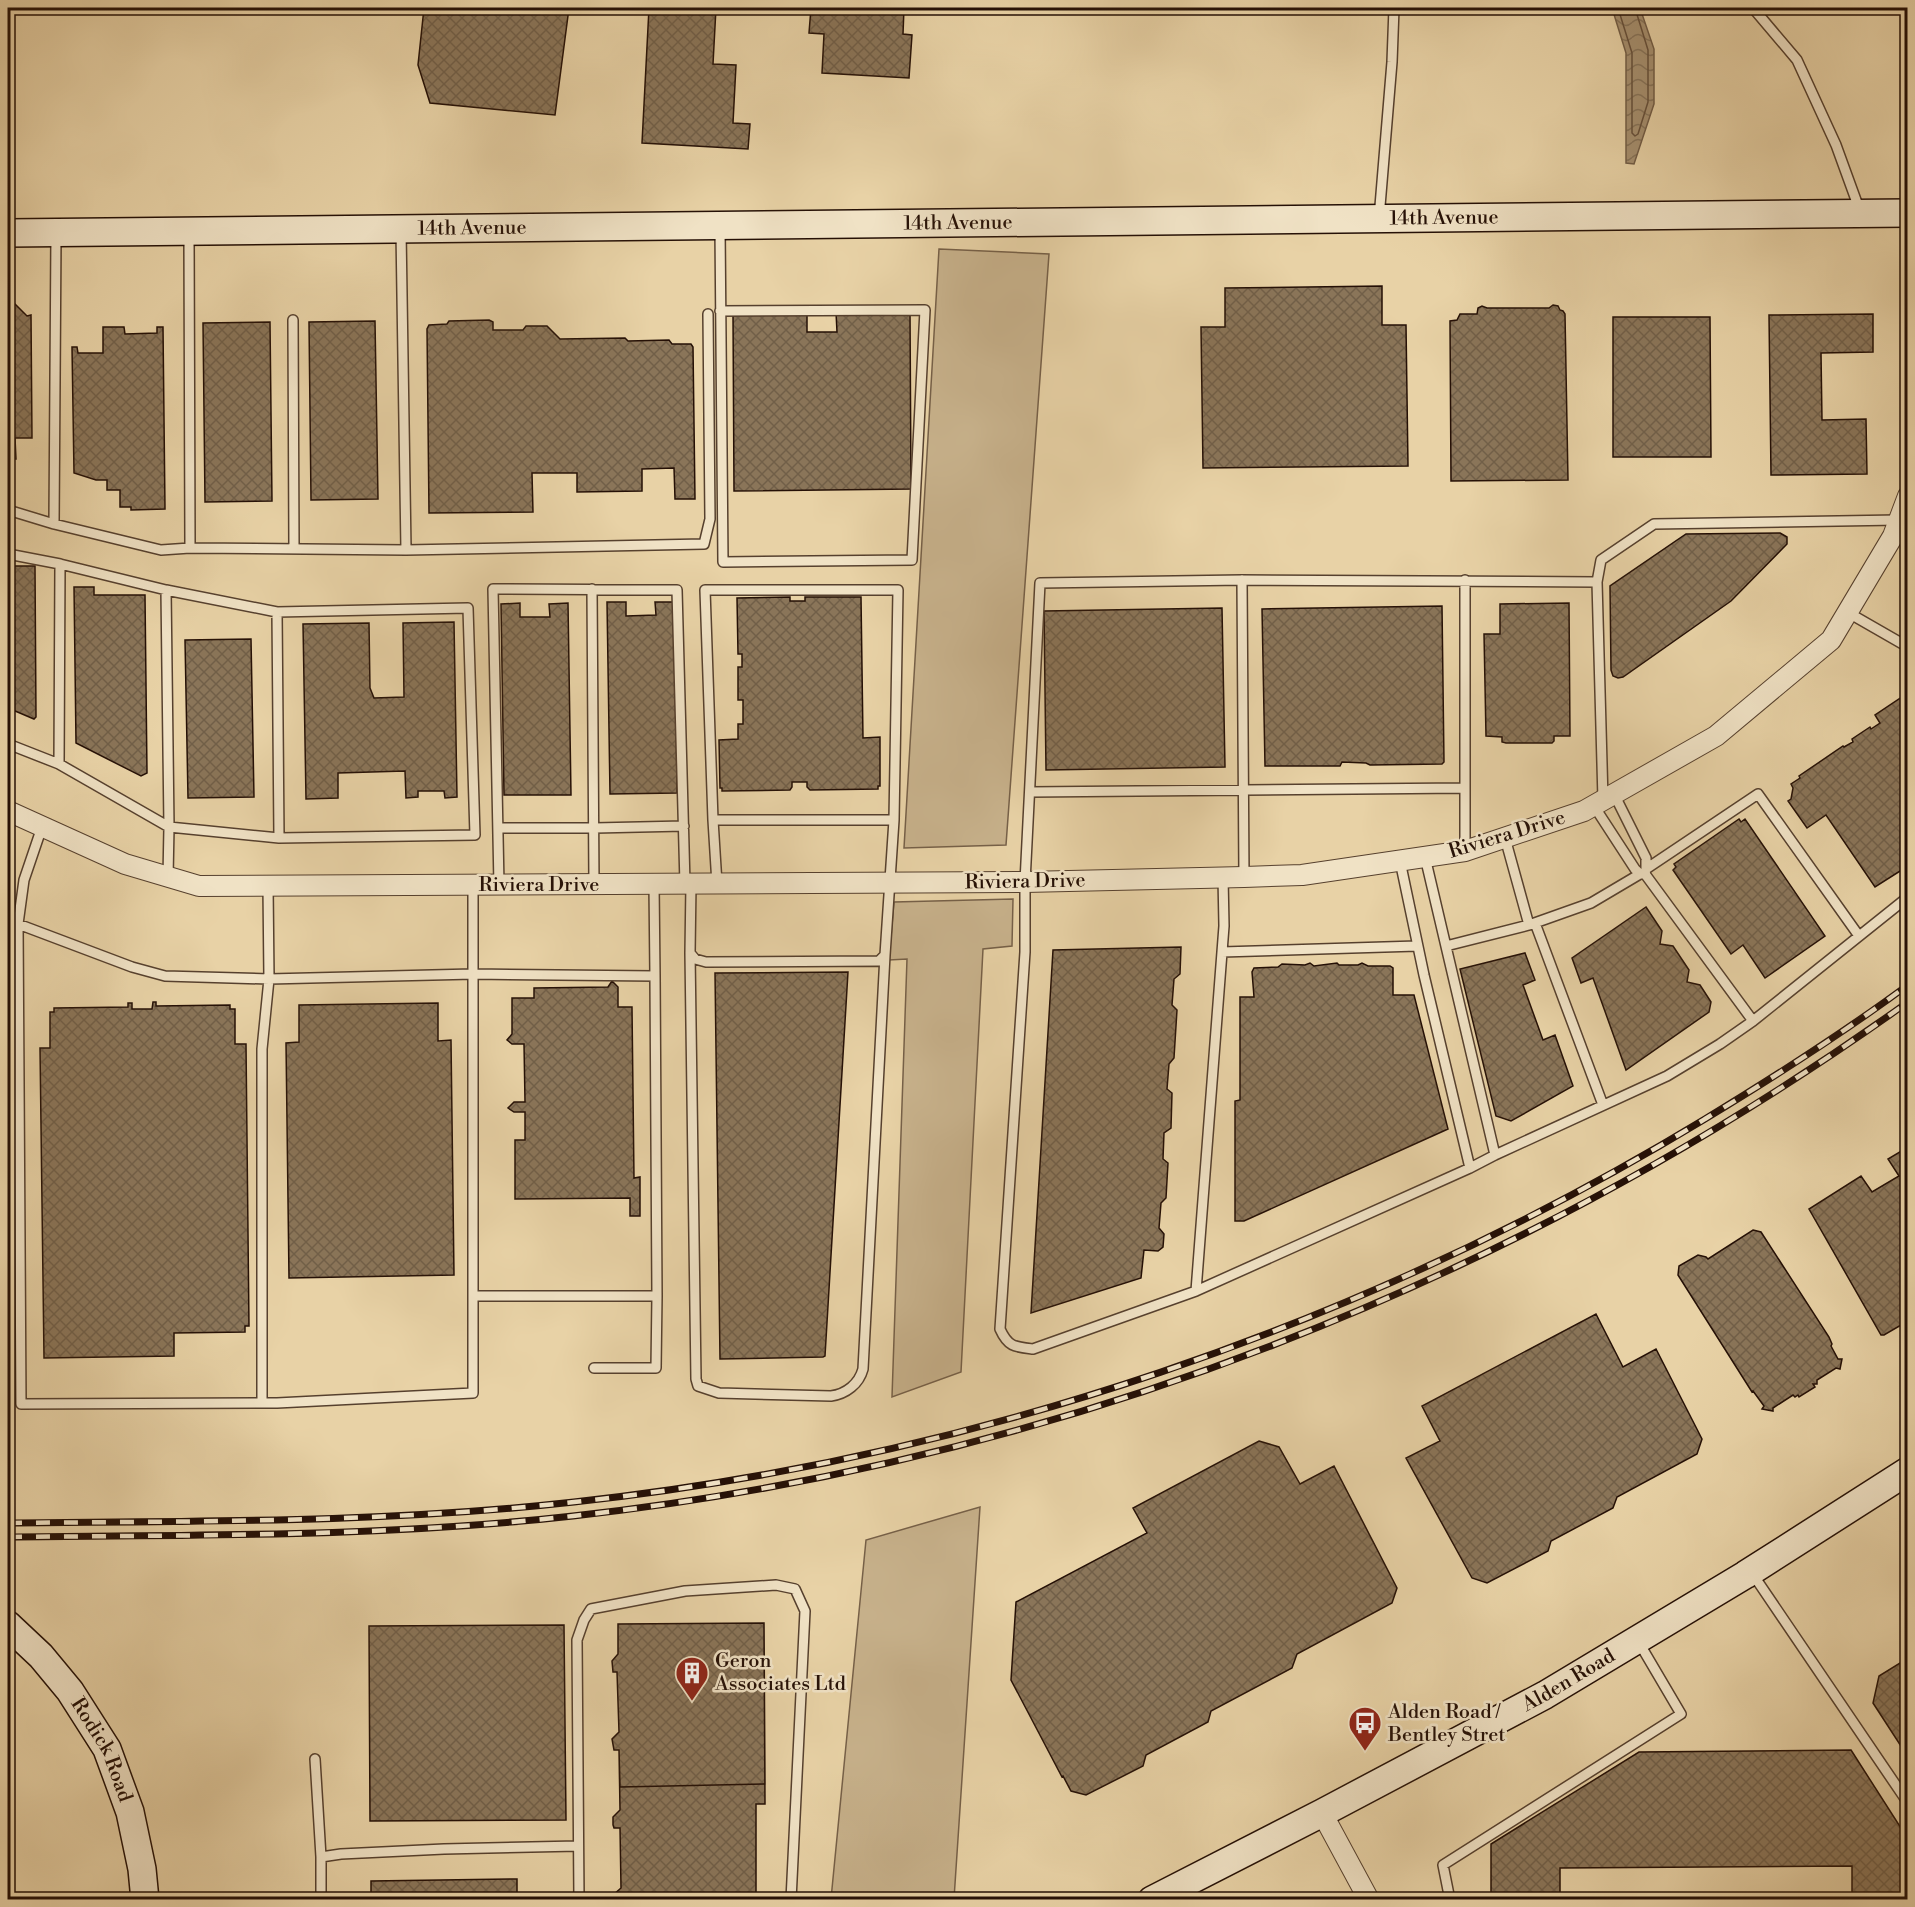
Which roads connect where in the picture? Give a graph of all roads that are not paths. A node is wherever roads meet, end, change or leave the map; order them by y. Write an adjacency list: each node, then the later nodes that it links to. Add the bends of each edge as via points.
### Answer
1 (1394, 8): 5 (lane)
2 (1754, 8): 3 (lane, via 1797,60 1836,145)
3 (1861, 213): 4 (main road, 14th Avenue); 5 (main road, 14th Avenue)
4 (1908, 213)
5 (1379, 218): 6 (main road, 14th Avenue)
6 (720, 225): 7 (main road, 14th Avenue); 11 (lane)
7 (401, 229): 8 (main road, 14th Avenue); 20 (lane)
8 (189, 231): 9 (main road, 14th Avenue); 18 (lane)
9 (56, 232): 10 (main road, 14th Avenue); 17 (lane)
10 (8, 233)
11 (720, 310): 11 (lane, via 723,562 912,560 925,310)
12 (708, 314): 20 (lane, via 710,519 705,544)
13 (293, 320): 19 (lane)
14 (1908, 496): 16 (street, Riviera Drive)
15 (8, 510): 17 (lane)
16 (1898, 520): 25 (lane, via 1654,524 1601,560); 29 (street, Riviera Drive, via 1893,536)
17 (54, 524): 18 (lane, via 160,550)
18 (190, 549): 19 (lane)
19 (294, 549): 20 (lane)
20 (406, 550)
21 (8, 554): 22 (lane)
22 (60, 564): 27 (lane); 32 (lane)
23 (1242, 580): 24 (lane); 34 (lane); 35 (lane, via 1040,583)
24 (1465, 580): 25 (lane); 33 (lane)
25 (1597, 582): 36 (lane)
26 (592, 589): 40 (lane, via 677,590); 43 (lane, via 493,589); 44 (lane)
27 (166, 590): 28 (lane); 42 (lane)
28 (277, 612): 45 (lane); 45 (lane, via 468,608 475,835)
29 (1847, 612): 30 (lane); 36 (street, Riviera Drive, via 1831,640 1716,736)
30 (1908, 647)
31 (8, 744): 32 (lane)
32 (59, 764): 42 (lane)
33 (1465, 788): 34 (lane); 47 (lane)
34 (1243, 791): 35 (lane); 53 (lane)
35 (1030, 792): 54 (lane)
36 (1604, 800): 46 (street, Riviera Drive, via 1584,811); 50 (lane, via 1635,869); 50 (lane, via 1646,858)
37 (8, 811): 41 (street, Riviera Drive)
38 (713, 820): 39 (lane); 39 (lane, via 705,590 898,590); 59 (lane)
39 (894, 820): 55 (lane)
40 (684, 826): 44 (lane); 58 (lane)
41 (42, 827): 51 (street, Riviera Drive, via 124,864); 64 (lane, via 24,880)
42 (169, 827): 45 (lane); 51 (lane)
43 (499, 828): 44 (lane); 61 (lane)
44 (595, 828): 56 (lane)
45 (279, 838)
46 (1505, 838): 47 (street, Riviera Drive); 65 (lane)
47 (1465, 851): 48 (street, Riviera Drive)
48 (1425, 857): 49 (street, Riviera Drive); 68 (lane)
49 (1400, 861): 53 (street, Riviera Drive, via 1302,875); 67 (lane)
50 (1644, 872): 65 (lane, via 1591,903); 66 (lane, via 1758,794); 75 (lane)
51 (168, 877): 62 (street, Riviera Drive, via 199,886)
52 (1223, 877): 53 (street, Riviera Drive); 54 (street, Riviera Drive); 69 (lane)
53 (1244, 877)
54 (1025, 882): 55 (street, Riviera Drive); 79 (lane, via 1000,1329 1005,1341 1033,1349)
55 (889, 883): 59 (street, Riviera Drive); 71 (lane)
56 (594, 884): 57 (street, Riviera Drive); 61 (street, Riviera Drive)
57 (654, 884): 58 (street, Riviera Drive); 73 (lane)
58 (688, 884): 59 (street, Riviera Drive); 70 (lane)
59 (717, 884)
60 (473, 885): 61 (street, Riviera Drive); 62 (street, Riviera Drive); 72 (lane)
61 (499, 885)
62 (268, 886): 74 (lane)
63 (1908, 897): 66 (lane)
64 (18, 924): 74 (lane, via 165,976); 83 (lane, via 21,1404)
65 (1532, 924): 68 (lane); 76 (lane)
66 (1858, 936): 75 (lane)
67 (1418, 946): 69 (lane); 78 (lane)
68 (1446, 946): 77 (lane)
69 (1222, 952): 79 (lane)
70 (690, 953): 71 (lane, via 706,962 879,961); 71 (lane, via 696,1380 699,1386 719,1394 831,1396 843,1395 861,1378 863,1368)
71 (885, 955)
72 (473, 974): 73 (lane); 74 (lane); 80 (lane)
73 (655, 976): 81 (lane)
74 (270, 979): 83 (lane, via 262,1048)
75 (1753, 1021): 76 (lane, via 1666,1076)
76 (1603, 1105): 77 (lane)
77 (1495, 1155): 78 (lane)
78 (1470, 1168): 79 (lane)
79 (1196, 1291)
80 (473, 1296): 81 (lane); 83 (lane, via 473,1393)
81 (657, 1296): 82 (lane, via 656,1368)
82 (594, 1368)
83 (262, 1403)
84 (1908, 1471): 85 (main road, Alden Road)
85 (1750, 1571): 87 (main road, Alden Road); 89 (lane)
86 (8, 1625): 93 (main road, Rodick Road, via 70,1690 107,1749 130,1812)
87 (1637, 1640): 90 (main road, Alden Road, via 1545,1695); 99 (lane, via 1681,1714 1443,1865)
88 (315, 1759): 92 (lane)
89 (1908, 1803)
90 (1322, 1813): 97 (main road, Alden Road); 98 (street)
91 (578, 1846): 92 (lane); 95 (lane); 96 (lane, via 577,1640 591,1609 685,1591 776,1585 795,1589 805,1611)
92 (321, 1857): 94 (lane)
93 (145, 1899)
94 (321, 1899)
95 (579, 1899)
96 (790, 1899)
97 (1152, 1899)
98 (1369, 1899)
99 (1450, 1899)

